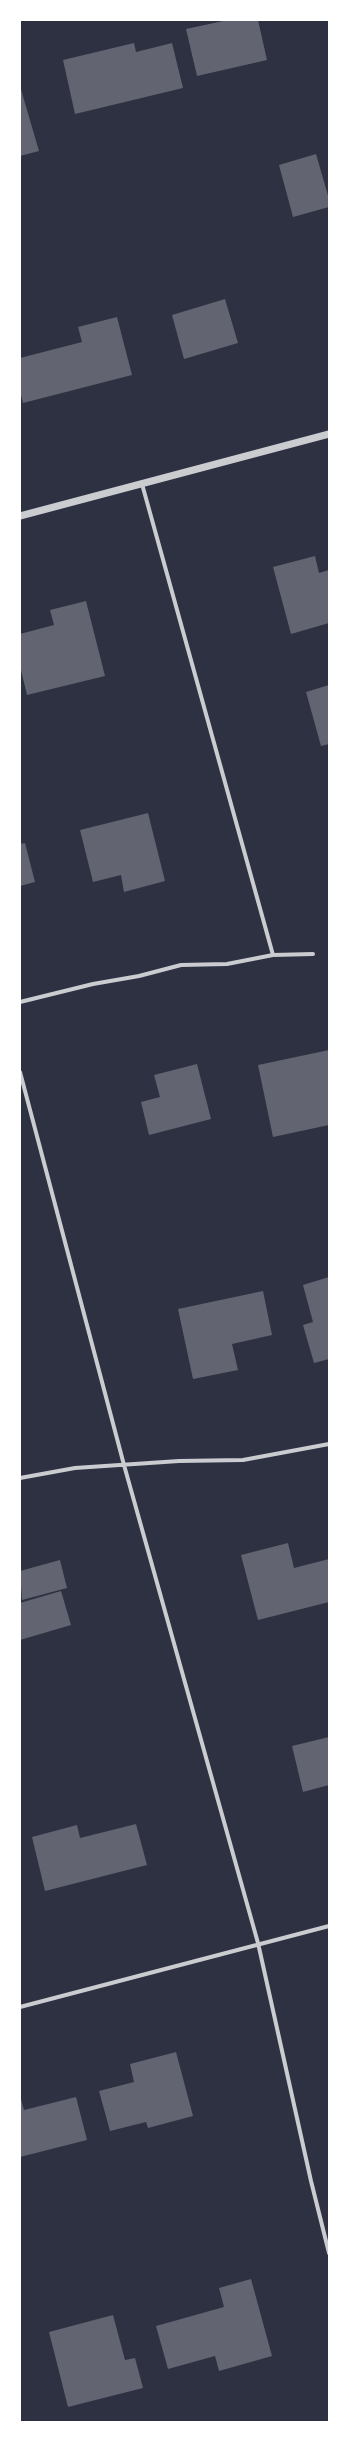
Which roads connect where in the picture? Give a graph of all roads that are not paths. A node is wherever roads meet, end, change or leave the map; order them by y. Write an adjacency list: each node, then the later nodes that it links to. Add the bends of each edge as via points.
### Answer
1 (329, 434): 2 (street)
2 (142, 483): 3 (street); 5 (street)
3 (20, 516)
4 (313, 954): 5 (street)
5 (273, 955): 6 (street, via 226,964 181,964 139,976 93,984)
6 (20, 1002)
7 (20, 1072): 9 (street)
8 (329, 1444): 9 (street, via 243,1460)
9 (124, 1465): 10 (street, via 75,1468); 12 (street)
10 (20, 1478)
11 (329, 1926): 12 (street)
12 (258, 1943): 13 (street); 14 (street)
13 (20, 2007)
14 (329, 2253)

